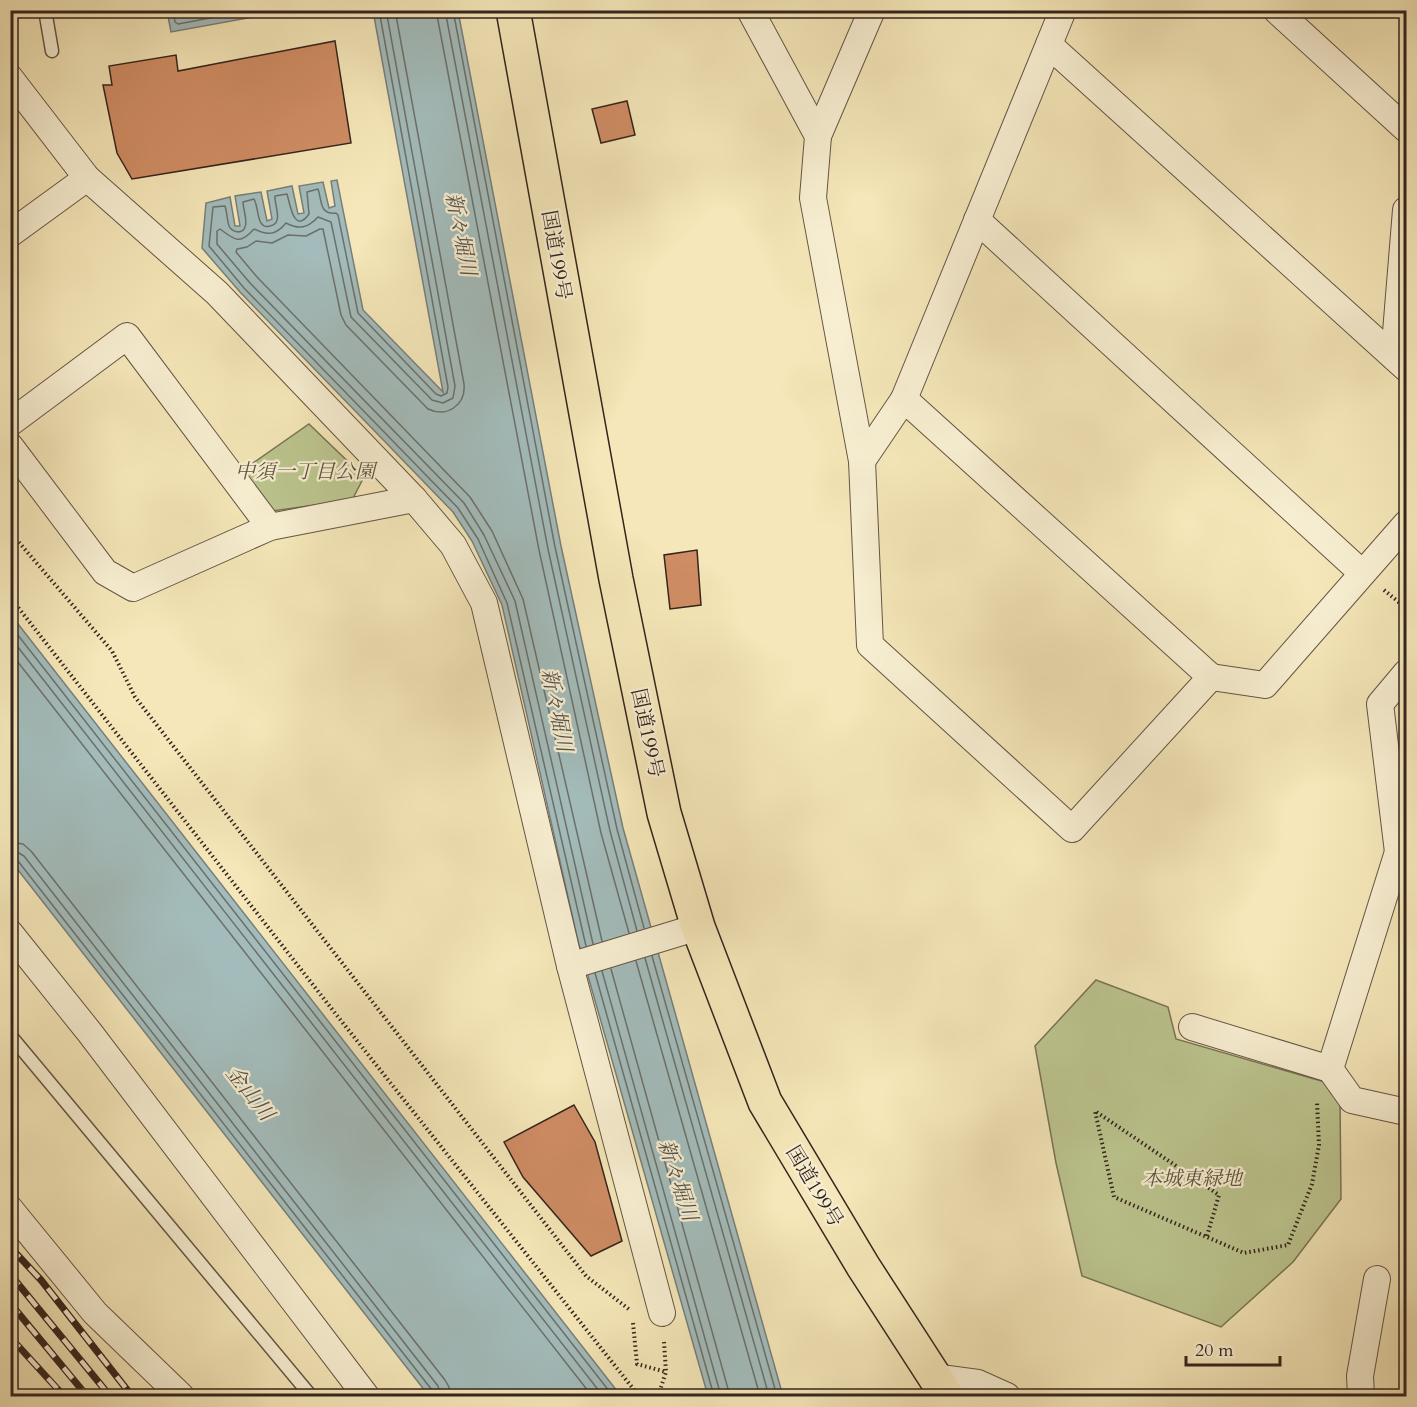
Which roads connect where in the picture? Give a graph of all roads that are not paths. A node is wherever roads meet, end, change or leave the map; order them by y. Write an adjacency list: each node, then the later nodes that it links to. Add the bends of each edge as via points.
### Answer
1 (45, 10): 8 (lane)
2 (513, 10): 28 (highway, 国道199号, via 616,579 664,813)
3 (750, 10): 11 (street)
4 (872, 10): 11 (street)
5 (1063, 10): 7 (street)
6 (1276, 10): 10 (street)
7 (1049, 45): 14 (street); 16 (street)
8 (52, 51)
9 (10, 78): 12 (street)
10 (1407, 129)
11 (818, 136): 20 (street, via 813,198)
12 (87, 178): 15 (street); 21 (street, via 217,293)
13 (1407, 210): 16 (street)
14 (977, 220): 17 (street); 24 (street)
15 (10, 234)
16 (1400, 363)
17 (904, 399): 20 (street); 26 (street)
18 (10, 423): 23 (street, via 127,336)
19 (10, 446): 23 (street, via 105,572 132,588)
20 (862, 461): 26 (street, via 870,645 1072,830)
21 (414, 499): 23 (street); 30 (street, via 453,545 484,603)
22 (1407, 524): 24 (street)
23 (270, 527)
24 (1362, 573): 26 (street, via 1265,685)
25 (1407, 673): 27 (street, via 1380,704)
26 (1211, 677)
27 (1402, 853): 33 (street)
28 (698, 927): 30 (street); 38 (highway, 国道199号, via 765,1102)
29 (10, 933): 41 (street)
30 (570, 966): 37 (street)
31 (1192, 1027): 33 (street)
32 (10, 1035): 40 (lane)
33 (1335, 1076): 34 (street, via 1352,1100)
34 (1407, 1112)
35 (10, 1209): 39 (street, via 95,1313)
36 (1377, 1279): 43 (street, via 1360,1376)
37 (662, 1313)
38 (940, 1387): 42 (street, via 978,1383)
39 (181, 1396)
40 (311, 1396)
41 (366, 1396)
42 (1006, 1396)
43 (1361, 1396)

